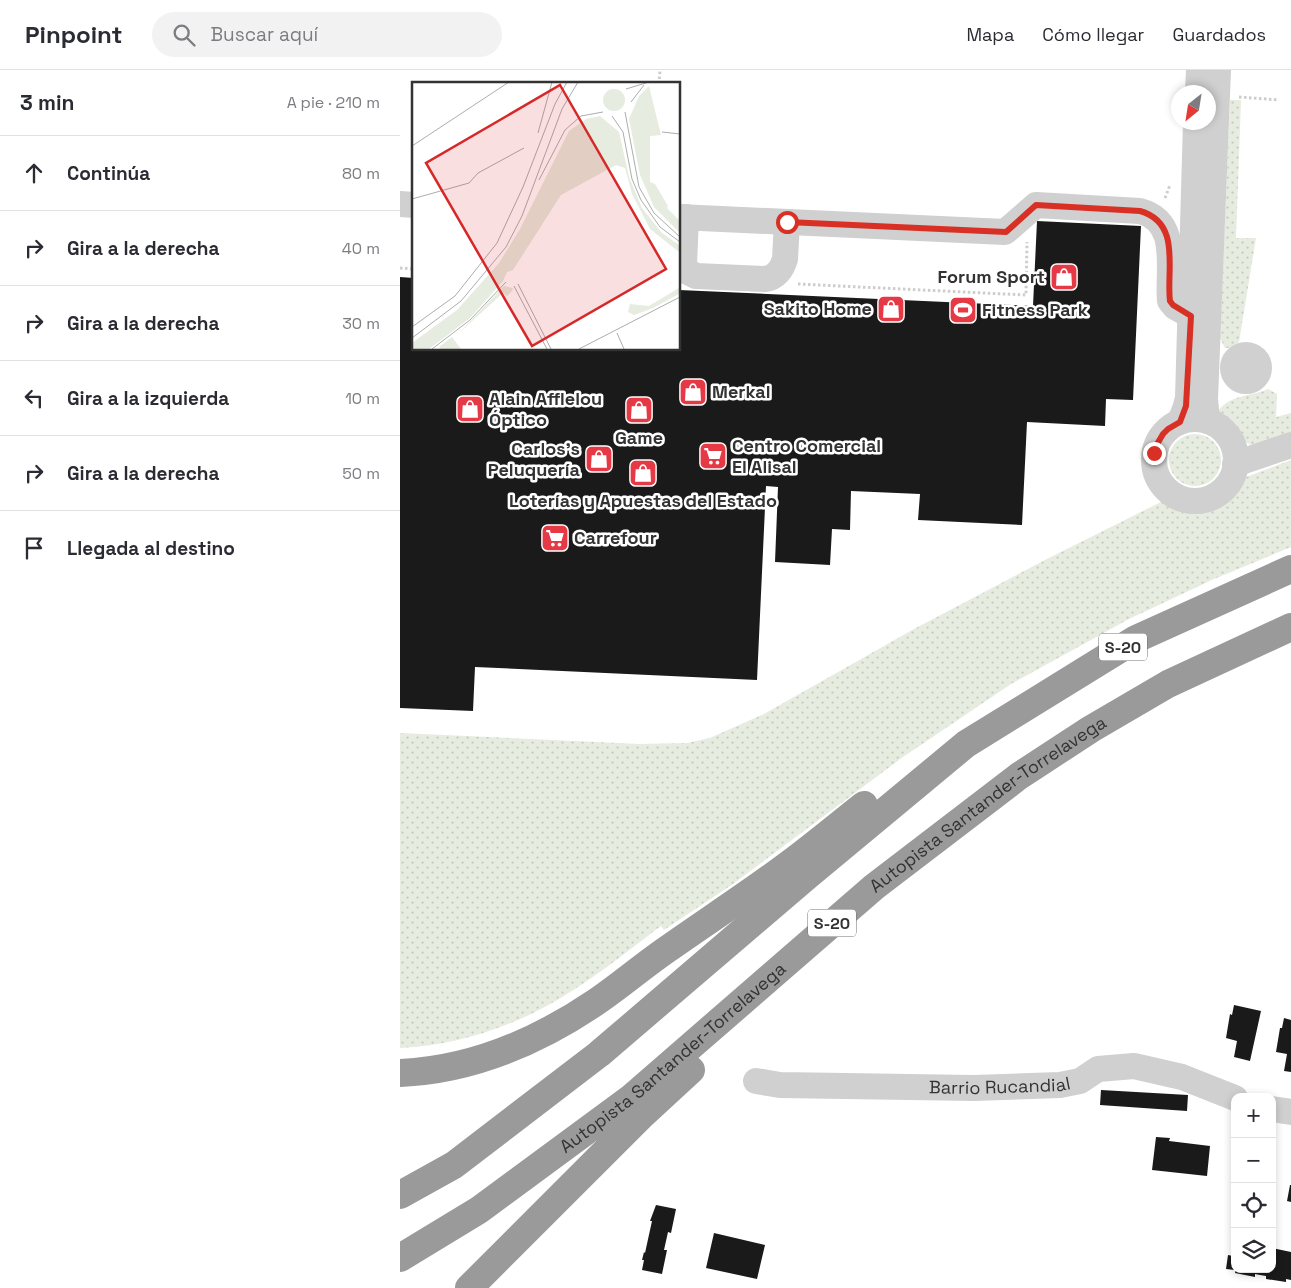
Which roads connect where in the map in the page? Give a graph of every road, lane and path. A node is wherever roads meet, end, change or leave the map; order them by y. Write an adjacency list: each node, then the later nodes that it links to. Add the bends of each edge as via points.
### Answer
1 (1199, 70): 3 (street)
2 (1218, 70): 14 (street)
3 (1198, 85)
4 (1234, 97): 5 (path)
5 (1279, 100)
6 (1196, 130): 13 (street)
7 (1172, 180): 9 (path)
8 (682, 217): 10 (street); 10 (street, via 684,265 696,276 770,279 777,274 785,259)
9 (1154, 218): 10 (street, via 1140,211 1036,205 1006,232); 13 (street, via 1169,243 1170,301)
10 (787, 222)
11 (1028, 240): 12 (path, via 1026,295)
12 (798, 284)
13 (1191, 316): 16 (street, via 1188,398)
14 (1208, 350): 15 (street); 15 (street, via 1221,352 1253,371)
15 (1206, 410): 16 (street, via 1193,419); 18 (street, via 1230,440)
16 (1180, 422): 18 (street, via 1163,434 1154,453 1156,474 1174,495 1188,500 1210,498 1227,484)
17 (1291, 445): 18 (street)
18 (1235, 464)
19 (1291, 569): 21 (highway, S-20, via 1136,639)
20 (1291, 627): 22 (highway, Autopista Santander-Torrelavega / S-20, via 1168,684)
21 (966, 744): 23 (highway, via 866,804 782,869 596,1002 545,1032 502,1053 473,1062); 28 (highway, S-20, via 599,1054 454,1165)
22 (1019, 776): 29 (highway, Autopista Santander-Torrelavega / S-20, via 874,887 631,1098 480,1210); 30 (highway, via 718,1044)
23 (400, 1073)
24 (756, 1081): 25 (street, Barrio Rucandial, via 780,1085 974,1088 1060,1085 1080,1081 1098,1069 1134,1066 1182,1077)
25 (1231, 1096)
26 (1276, 1110): 27 (street)
27 (1291, 1112)
28 (400, 1195)
29 (400, 1258)
30 (469, 1288)

